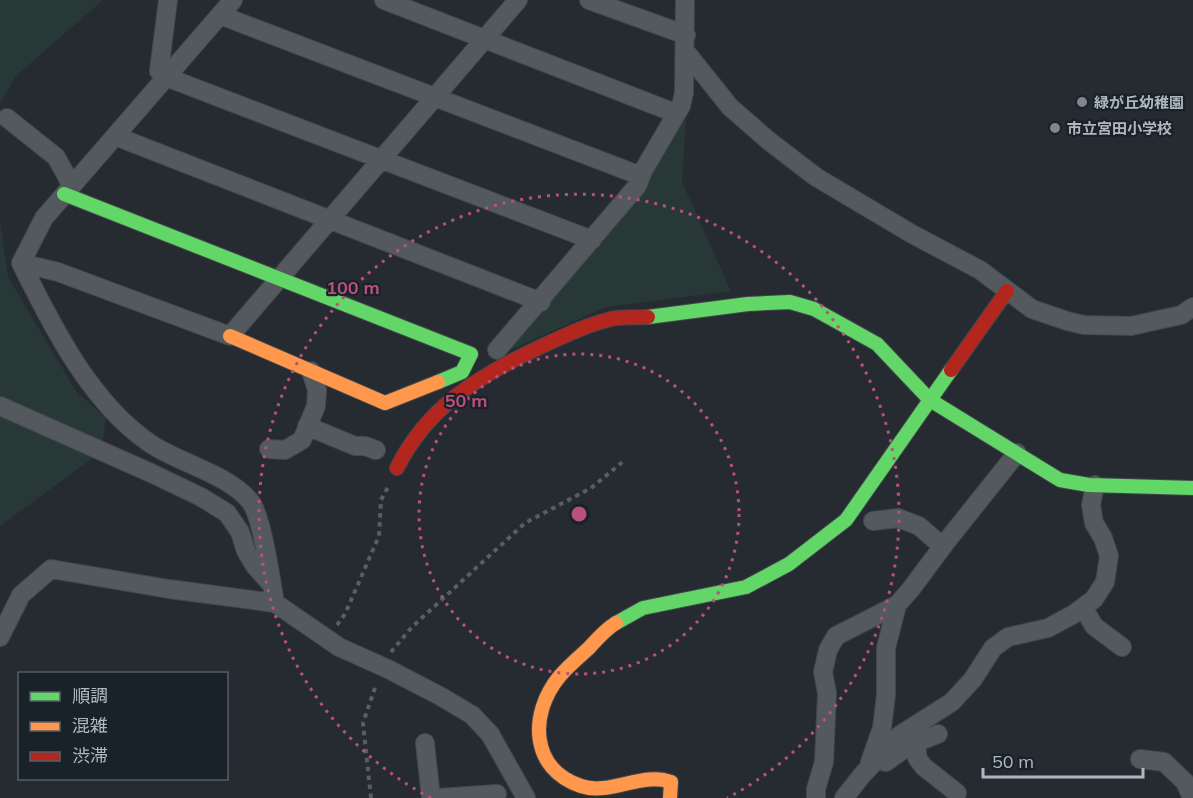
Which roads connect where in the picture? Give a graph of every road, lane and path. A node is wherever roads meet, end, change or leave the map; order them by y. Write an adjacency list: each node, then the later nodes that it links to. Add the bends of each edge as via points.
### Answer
1 (168, 0): 10 (street, via 159,71)
2 (233, 0): 7 (street)
3 (384, 0): 8 (street)
4 (518, 0): 8 (street)
5 (589, 0): 9 (street)
6 (685, 0): 9 (street)
7 (220, 15): 10 (street); 11 (street)
8 (485, 38): 11 (street); 12 (street)
9 (686, 44): 12 (street, via 684,93); 22 (street, via 708,82 769,141 816,177 980,270)
10 (166, 77): 14 (street); 15 (street)
11 (434, 98): 15 (street); 16 (street)
12 (675, 113): 16 (street)
13 (7, 118): 17 (street, via 56,157)
14 (115, 136): 17 (street); 18 (street)
15 (382, 158): 18 (street); 19 (street)
16 (641, 176): 19 (street)
17 (68, 190): 20 (street, via 44,218); 21 (street)
18 (329, 219): 21 (street); 23 (street)
19 (592, 240): 23 (street)
20 (21, 263): 25 (street, via 58,272); 40 (street, via 54,331 101,397 126,424 152,445 212,474 251,502)
21 (279, 278): 25 (street); 27 (street, via 471,354 462,372 385,403)
22 (1007, 291): 24 (street, via 1032,309 1084,324 1140,324 1181,315); 28 (street)
23 (541, 302): 26 (street)
24 (1193, 307)
25 (230, 336): 27 (street)
26 (497, 350)
27 (310, 371): 30 (street, via 316,406)
28 (930, 400): 33 (street); 35 (street, via 877,344 814,309 790,302 613,318 567,334 496,368 459,393 427,422); 59 (street, via 846,520 789,564 746,587 643,608 611,626 560,677 544,699 539,741 545,760 562,777 582,787 608,788 661,778 671,782)
29 (0, 406): 40 (street, via 151,473 227,513 255,566)
30 (307, 426): 31 (street, via 302,440 285,450); 32 (street, via 355,446)
31 (269, 449)
32 (376, 450)
33 (1017, 453): 36 (street, via 1060,480); 39 (street)
34 (625, 460): 47 (path, via 591,488 525,523 412,627)
35 (397, 468): 45 (path, via 381,500 379,536 345,614)
36 (1095, 485): 37 (street); 43 (street, via 1091,505 1094,523 1109,556 1105,582)
37 (1193, 488)
38 (873, 521): 39 (street, via 897,518 919,526)
39 (942, 546): 42 (street)
40 (271, 584): 41 (street)
41 (275, 603): 44 (street, via 51,568 21,595); 45 (street)
42 (897, 604): 52 (street, via 886,648 882,728); 60 (street, via 836,636 828,650 824,672 824,762)
43 (1083, 607): 46 (street, via 1094,626); 52 (street, via 1048,628 1008,637 993,648 952,702 900,735)
44 (0, 637)
45 (326, 639): 47 (street)
46 (1122, 647)
47 (380, 665): 55 (path, via 363,723); 58 (street, via 472,715 490,734)
48 (938, 734): 49 (street)
49 (917, 742): 52 (street, via 887,762); 53 (street, via 917,758 924,767)
50 (425, 743): 56 (street)
51 (1140, 759): 62 (street, via 1164,762 1185,782)
52 (867, 769): 61 (street)
53 (957, 793)
54 (497, 796): 57 (street); 58 (street)
55 (371, 798)
56 (431, 798)
57 (437, 798)
58 (525, 798)
59 (670, 798)
60 (816, 798)
61 (844, 798)
62 (1192, 798)

